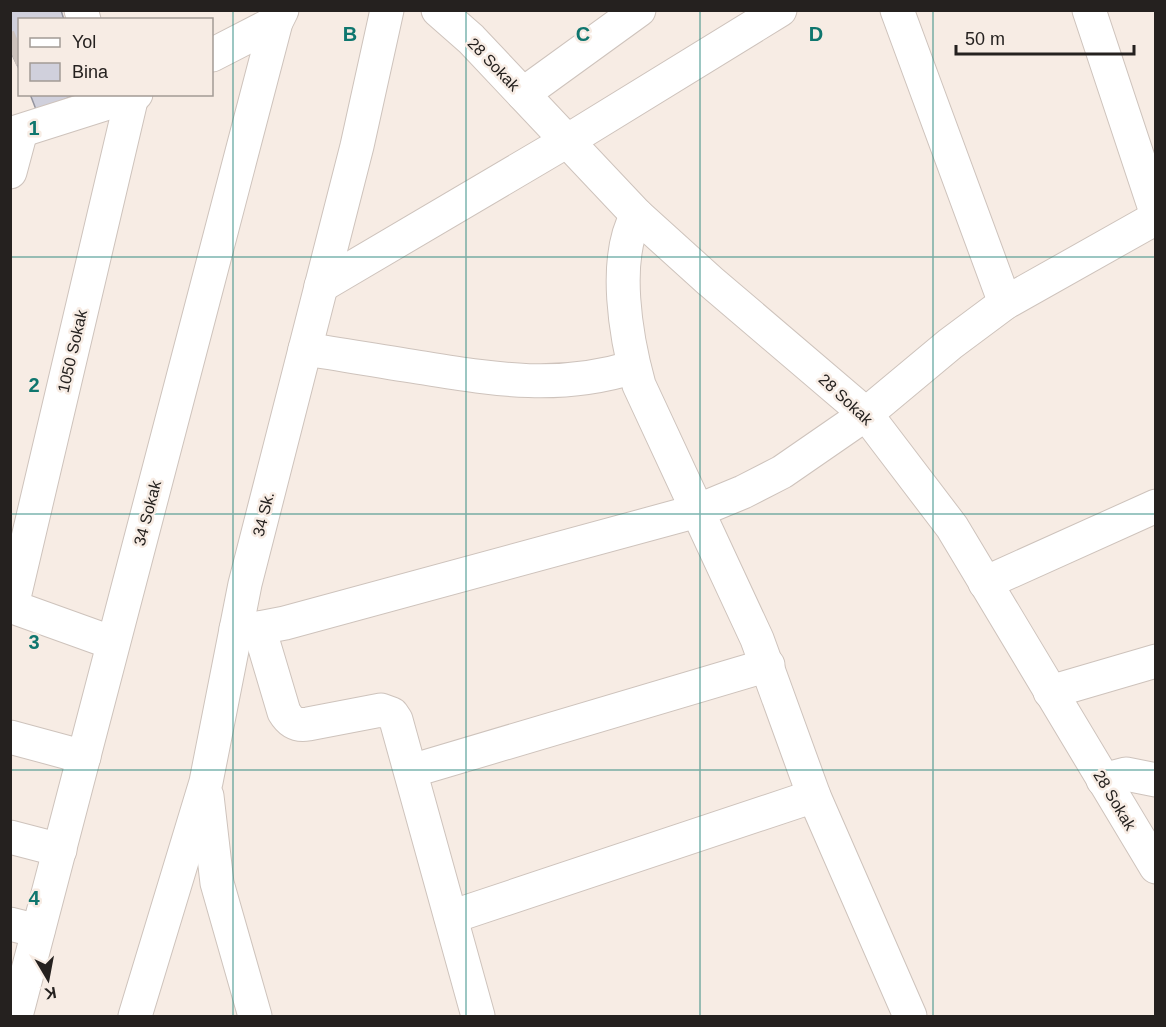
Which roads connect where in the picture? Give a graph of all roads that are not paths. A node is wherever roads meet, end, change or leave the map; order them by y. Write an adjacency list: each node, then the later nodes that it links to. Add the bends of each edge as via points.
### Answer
1 (387, 10): 18 (street, 34 Sk.)
2 (438, 10): 9 (street, 28 Sokak)
3 (639, 10): 9 (street)
4 (780, 10): 13 (street)
5 (897, 10): 19 (street)
6 (1089, 10): 15 (street)
7 (279, 16): 8 (street); 28 (street, 34 Sokak)
8 (213, 54)
9 (523, 94): 13 (street, 28 Sokak)
10 (130, 96): 12 (street)
11 (133, 96): 26 (street, 1050 Sokak)
12 (16, 132): 14 (street)
13 (567, 141): 16 (street, 28 Sokak); 18 (street)
14 (10, 172)
15 (1155, 212)
16 (637, 215): 21 (street, via 627,243 624,298); 22 (street, 28 Sokak)
17 (1155, 218): 19 (street)
18 (321, 286): 20 (street, 34 Sk.)
19 (1005, 303): 22 (street)
20 (305, 349): 21 (street, via 492,379 572,381); 27 (street, 34 Sk., via 245,584)
21 (634, 368): 24 (street)
22 (866, 414): 24 (street, via 782,472); 25 (street, 28 Sokak, via 952,526)
23 (1155, 506): 25 (street)
24 (697, 511): 27 (street, via 285,623); 30 (street)
25 (986, 583): 31 (street, 28 Sokak)
26 (11, 606): 28 (street)
27 (247, 629): 34 (street, via 291,722 308,724 387,711 396,720); 37 (street, 34 Sk.)
28 (113, 643): 33 (street, 34 Sokak)
29 (1155, 662): 31 (street)
30 (768, 665): 34 (street); 38 (street)
31 (1050, 692): 35 (street, 28 Sokak)
32 (10, 737): 33 (street)
33 (84, 757): 40 (street, 34 Sokak)
34 (411, 771): 42 (street)
35 (1103, 780): 36 (street, via 1126,774); 41 (street, 28 Sokak)
36 (1155, 780)
37 (206, 782): 45 (street, 34 Sk.); 46 (street, via 217,883)
38 (814, 796): 42 (street); 48 (street)
39 (10, 837): 40 (street)
40 (60, 850): 43 (street, 34 Sokak)
41 (1155, 867)
42 (451, 917): 47 (street)
43 (25, 928): 44 (street, 34 Sokak)
44 (16, 1017)
45 (135, 1017)
46 (255, 1017)
47 (478, 1017)
48 (910, 1017)

